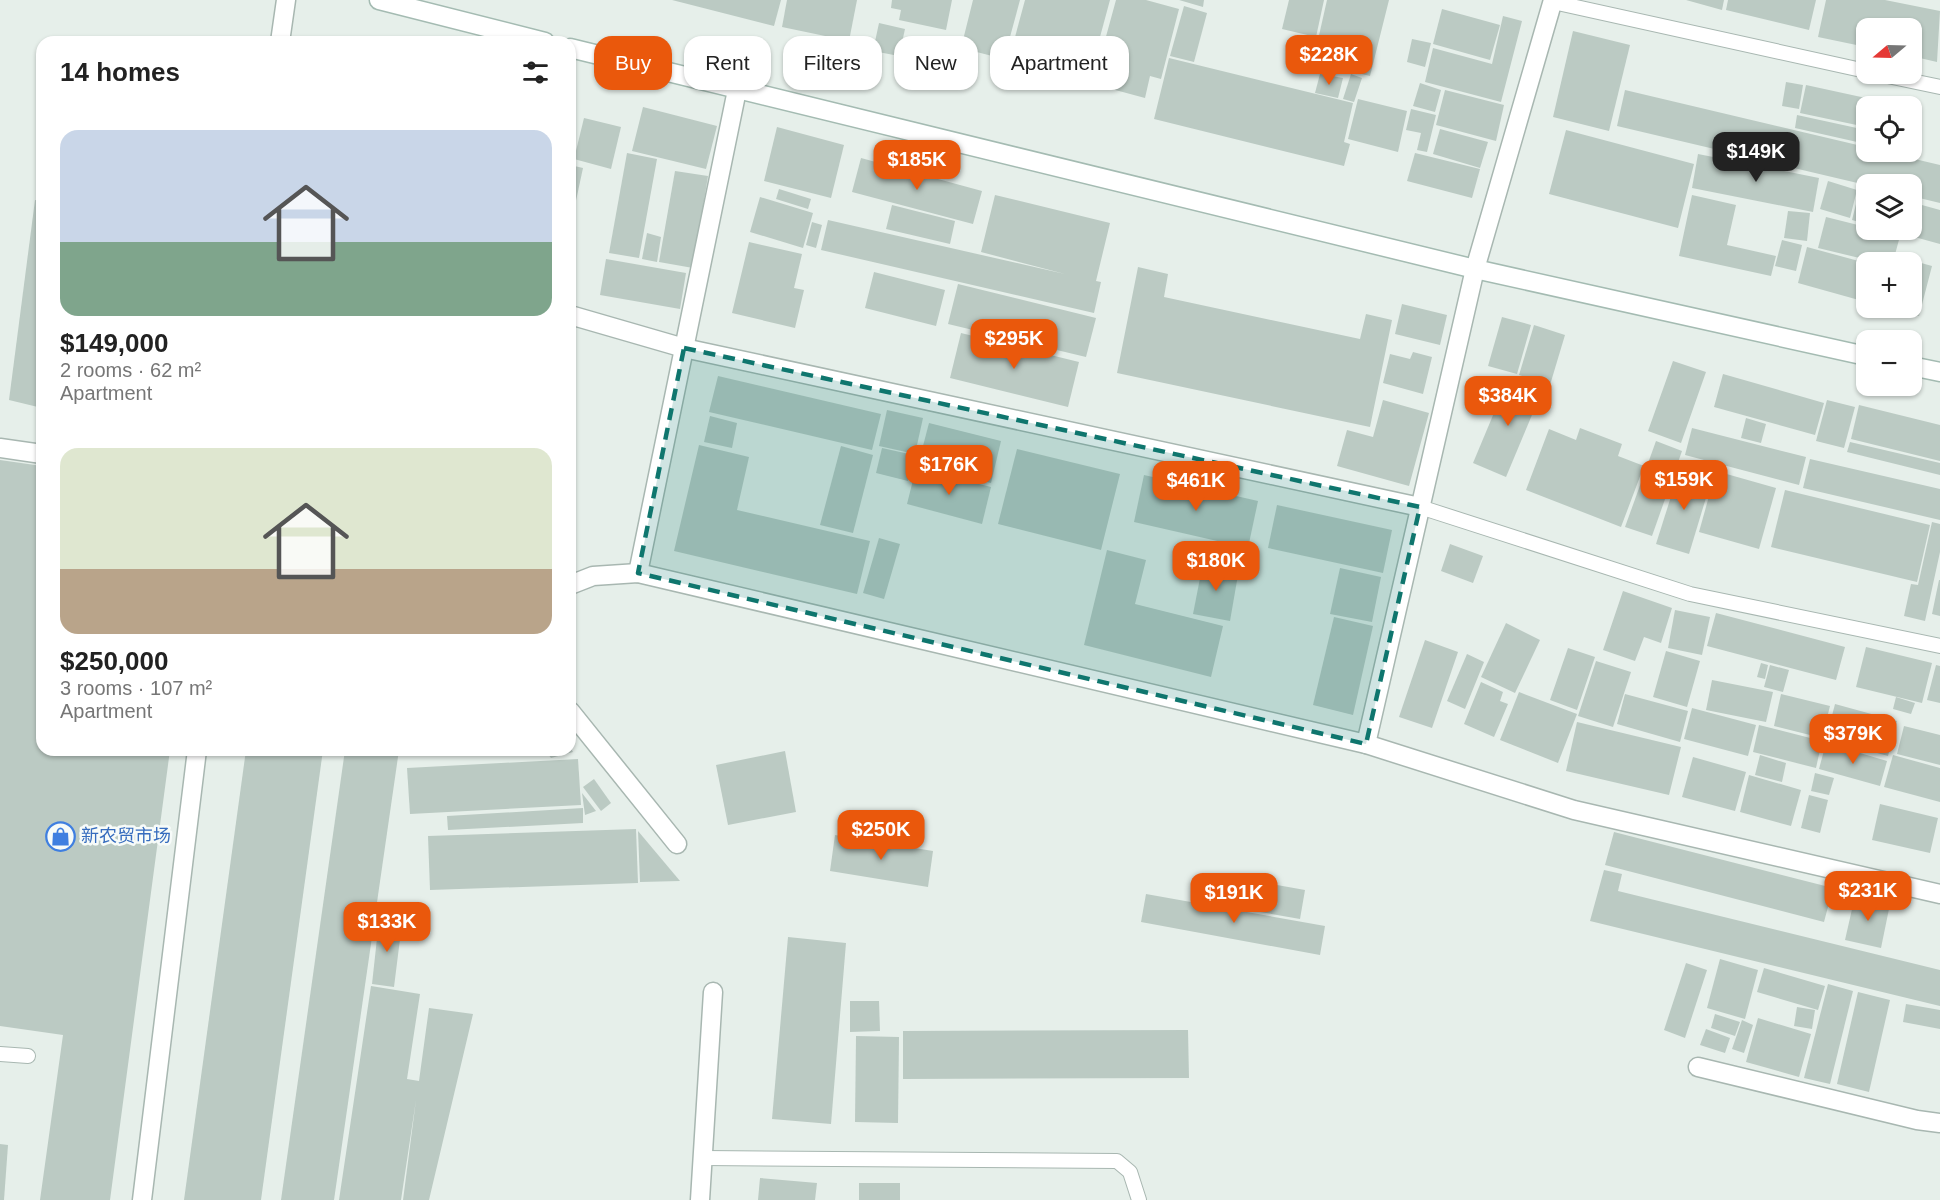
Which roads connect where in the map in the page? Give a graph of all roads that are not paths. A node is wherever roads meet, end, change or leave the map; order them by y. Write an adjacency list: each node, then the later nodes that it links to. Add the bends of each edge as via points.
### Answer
1 (286, 0): 4 (street)
2 (379, 0): 5 (street)
3 (1550, 1): 7 (lane); 12 (street)
4 (281, 36)
5 (521, 36)
6 (576, 50): 8 (street)
7 (1856, 69)
8 (684, 77)
9 (1922, 83): 10 (lane)
10 (1940, 87)
11 (737, 90): 12 (street); 14 (street)
12 (1475, 269): 15 (street); 20 (street)
13 (576, 317): 14 (street)
14 (684, 348): 20 (street); 21 (street)
15 (1856, 354)
16 (1922, 368): 17 (street)
17 (1940, 372)
18 (0, 448): 19 (street)
19 (36, 453)
20 (1420, 507): 23 (lane, via 1690,594); 25 (street)
21 (638, 573): 22 (street, via 592,576); 25 (street)
22 (576, 583)
23 (1940, 646)
24 (576, 719): 27 (street)
25 (1366, 744): 28 (street, via 1574,810)
26 (196, 756): 35 (street)
27 (676, 844)
28 (1940, 894)
29 (713, 992): 34 (street)
30 (0, 1054): 31 (lane)
31 (28, 1056)
32 (1698, 1067): 33 (street)
33 (1940, 1123)
34 (703, 1158): 36 (street); 37 (lane, via 1117,1161 1130,1172)
35 (142, 1200)
36 (700, 1200)
37 (1139, 1200)

